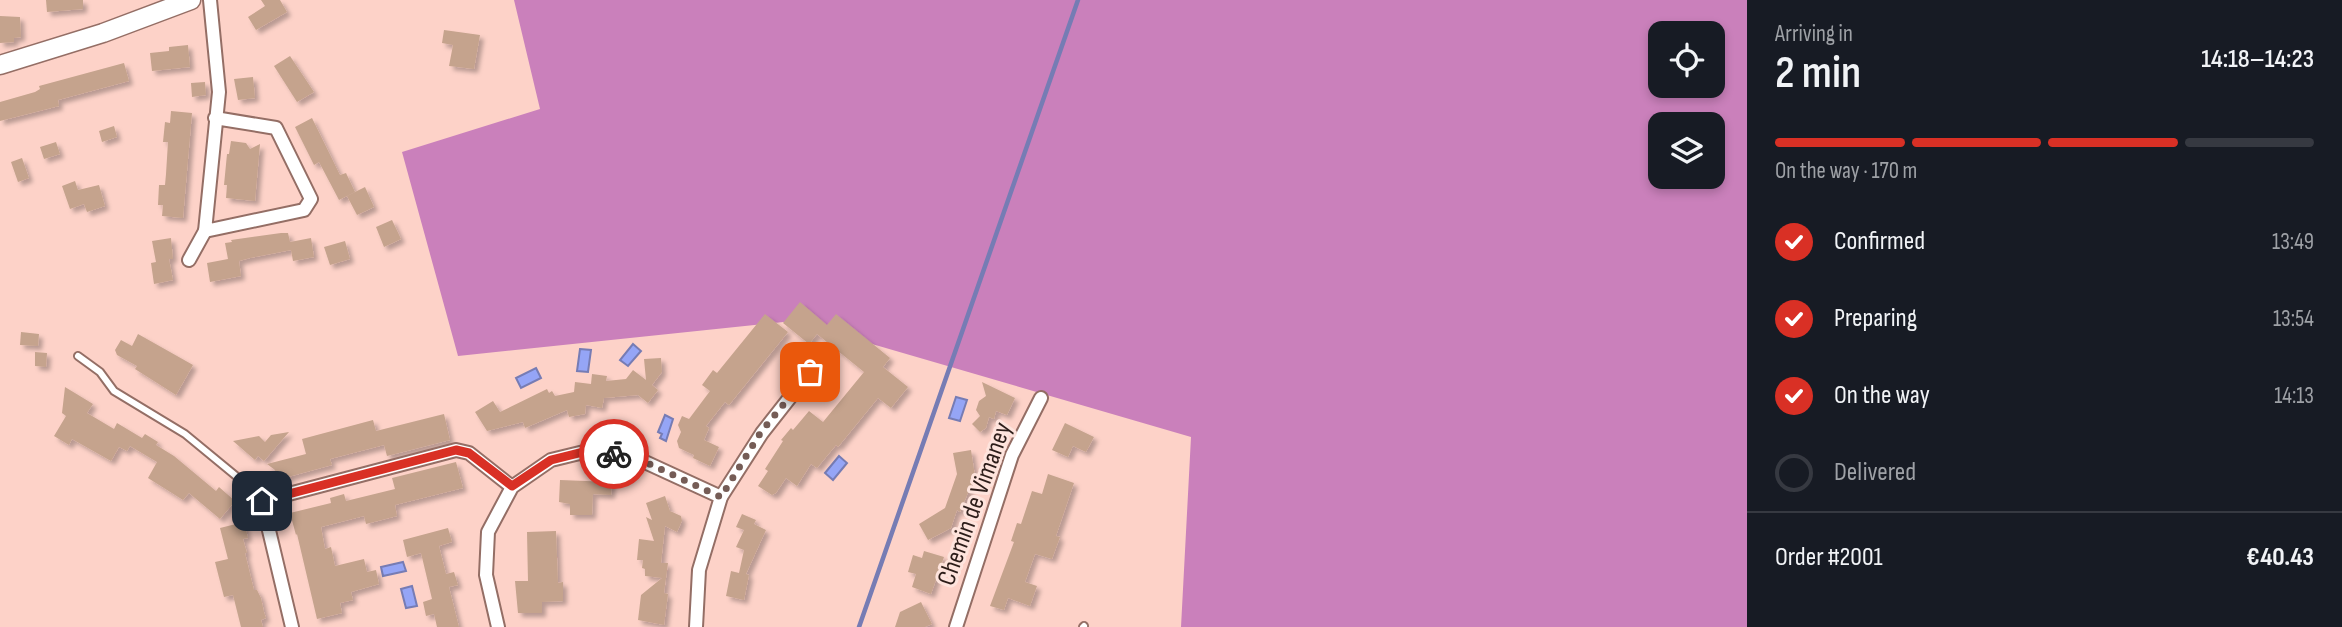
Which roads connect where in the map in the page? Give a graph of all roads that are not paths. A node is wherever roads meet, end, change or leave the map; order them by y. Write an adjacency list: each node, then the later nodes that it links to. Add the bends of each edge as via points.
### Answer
1 (191, 0): 3 (street)
2 (210, 0): 4 (street, via 219,92)
3 (0, 65)
4 (215, 118): 5 (street); 5 (street, via 276,128 311,199 304,210)
5 (205, 230): 6 (street)
6 (189, 260)
7 (78, 356): 12 (lane, via 100,372 114,391 185,434)
8 (810, 372): 11 (street, via 761,432)
9 (1041, 398): 16 (street, Chemin de Vimaney, via 1012,454)
10 (512, 486): 11 (street, via 551,460 587,451 634,457); 12 (street, via 469,453 456,450); 14 (street, via 488,532 486,575)
11 (721, 497): 15 (street, via 699,570)
12 (262, 501): 13 (street)
13 (292, 627)
14 (498, 627)
15 (696, 627)
16 (956, 627)

